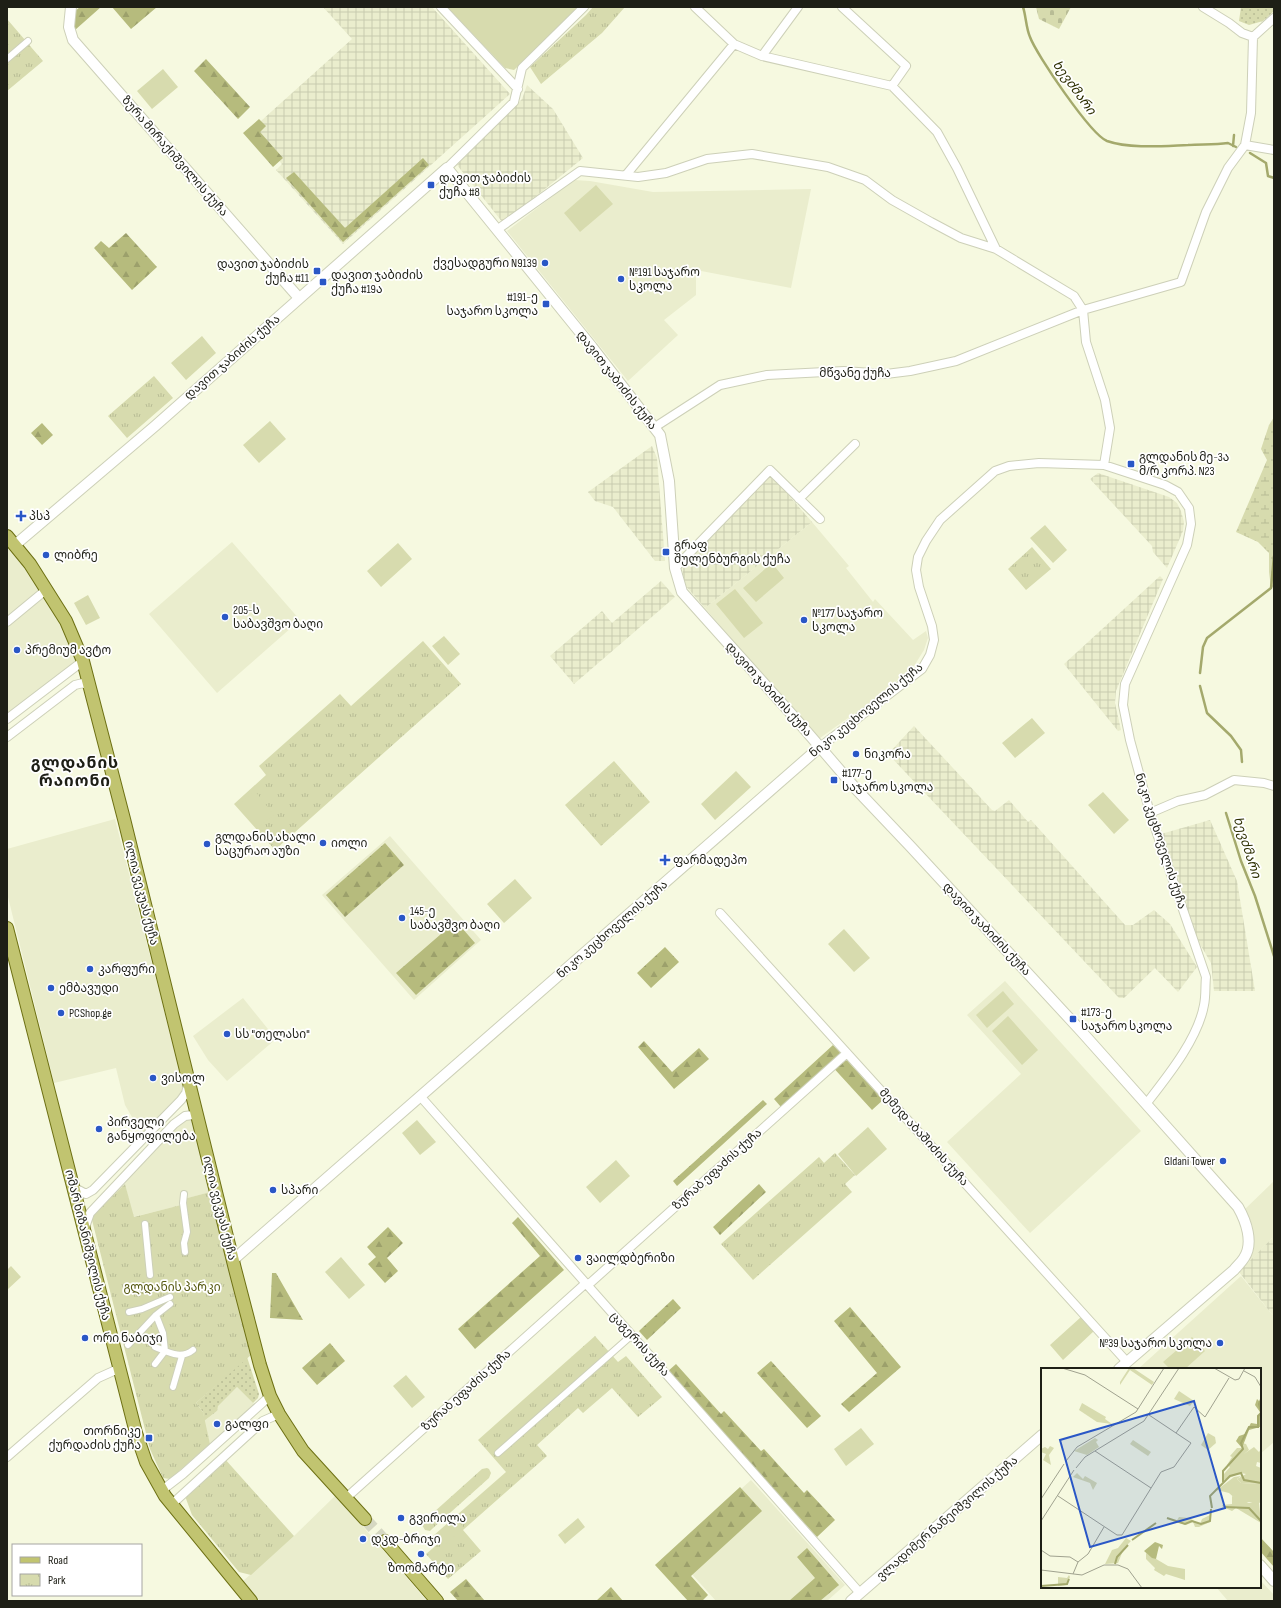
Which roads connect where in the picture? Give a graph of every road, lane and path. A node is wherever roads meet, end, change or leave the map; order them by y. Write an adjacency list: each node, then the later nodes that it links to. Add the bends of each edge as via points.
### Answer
1 (71, 7): 22 (street, ზურა მირაქიშვილის ქუჩა, via 69,27 73,40)
2 (441, 7): 15 (street)
3 (584, 7): 15 (street, დავით ჯაბიძის ქუჩა, via 522,68)
4 (695, 7): 11 (street)
5 (798, 7): 12 (street)
6 (842, 7): 14 (street, via 906,66)
7 (1203, 7): 9 (street, via 1242,33)
8 (1274, 18): 9 (street)
9 (1253, 37): 16 (street, via 1251,112)
10 (28, 41): 13 (street)
11 (734, 44): 12 (street); 19 (street)
12 (762, 56): 14 (street)
13 (7, 59)
14 (892, 86): 21 (street, via 936,132 957,168)
15 (518, 89): 18 (street, დავით ჯაბიძის ქუჩა, via 514,102)
16 (1244, 145): 17 (street); 23 (street, მწვანე ქუჩა, via 1228,168 1206,212 1182,282)
17 (1274, 150)
18 (447, 168): 20 (street, დავით ჯაბიძის ქუჩა); 22 (street, დავით ჯაბიძის ქუჩა)
19 (626, 175): 20 (street, via 580,171); 21 (street, via 638,177 666,173 707,159 752,154 828,167 865,180 892,200 961,238)
20 (498, 229): 24 (street, დავით ჯაბიძის ქუჩა)
21 (996, 249): 23 (street, via 1074,296)
22 (299, 298): 30 (street, დავით ჯაბიძის ქუჩა, via 155,426)
23 (1083, 310): 24 (street, მწვანე ქუჩა, via 956,361 910,371 886,374 844,371 767,375 719,385); 26 (street, via 1086,342 1105,400 1110,428)
24 (655, 428): 31 (street, დავით ჯაბიძის ქუჩა, via 660,435 669,481)
25 (855, 444): 27 (street)
26 (1104, 465): 38 (street, ნიკო კეცხოველის ქუჩა, via 1039,463 1009,466 995,471 940,520 926,540 916,570 918,587 932,626 934,640 930,655 922,669); 40 (street, ნიკო კეცხოველის ქუჩა, via 1165,485 1178,492 1189,508 1191,524 1187,545 1125,684 1123,705)
27 (799, 499): 28 (street); 31 (street, via 770,470)
28 (820, 519)
29 (7, 536): 30 (main road, ილია ვეკუას ქუჩა)
30 (15, 545): 32 (main road, ილია ვეკუას ქუჩა)
31 (675, 568): 38 (street, დავით ჯაბიძის ქუჩა, via 682,592)
32 (46, 589): 33 (street); 34 (main road, ილია ვეკუას ქუჩა, via 66,621)
33 (7, 622)
34 (83, 661): 35 (main road, ილია ვეკუას ქუჩა); 36 (street)
35 (90, 687): 37 (street, via 83,683 75,685); 44 (main road, ილია ვეკუას ქუჩა)
36 (7, 719)
37 (7, 737)
38 (820, 747): 45 (street, ნიკო კეცხოველის ქუჩა); 46 (street, დავით ჯაბიძის ქუჩა)
39 (1274, 786): 40 (street, via 1234,780 1204,795)
40 (1150, 813): 46 (street, ნიკო კეცხოველის ქუჩა, via 1206,977 1204,1005 1196,1032 1171,1073)
41 (720, 913): 43 (street, მემედ აბაშიძის ქუჩა)
42 (7, 928): 48 (main road, ომარ ხიზანიშვილის ქუჩა)
43 (847, 1053): 55 (street, ზურაბ ეფაძის ქუჩა); 67 (street, მემედ აბაშიძის ქუჩა)
44 (189, 1081): 47 (main road, ილია ვეკუას ქუჩა); 48 (street, via 181,1100 93,1190 86,1194)
45 (420, 1096): 53 (street, ნიკო კეცხოველის ქუჩა); 55 (street, ცაგერის ქუჩა)
46 (1146, 1104): 67 (street, დავით ჯაბიძის ქუჩა, via 1238,1207 1248,1228 1249,1240 1245,1257 1234,1270)
47 (198, 1119): 51 (street, via 193,1115 185,1116 174,1124 90,1213); 53 (main road, ილია ვეკუას ქუჩა)
48 (73, 1187): 51 (main road, ომარ ხიზანიშვილის ქუჩა)
49 (184, 1194): 52 (street, via 187,1232)
50 (145, 1224): 54 (street)
51 (84, 1230): 68 (main road, ომარ ხიზანიშვილის ქუჩა)
52 (185, 1252)
53 (233, 1260): 70 (main road, ილია ვეკუას ქუჩა)
54 (150, 1275)
55 (587, 1284): 60 (street, ცაგერის ქუჩა); 76 (street, ზურაბ ეფაძის ქუჩა)
56 (170, 1297): 58 (street)
57 (170, 1304): 59 (street)
58 (129, 1312)
59 (156, 1315): 61 (street); 64 (street, via 163,1333)
60 (632, 1335): 73 (street); 82 (street, ცაგერის ქუჩა)
61 (128, 1345)
62 (155, 1347): 64 (street)
63 (193, 1350): 65 (street)
64 (165, 1351): 65 (street); 66 (street)
65 (182, 1356): 69 (street)
66 (155, 1364)
67 (1123, 1366)
68 (118, 1369): 74 (street, via 98,1378); 75 (main road, ომარ ხიზანიშვილის ქუჩა, via 136,1434 146,1462)
69 (173, 1387)
70 (270, 1396): 71 (main road, ილია ვეკუას ქუჩა); 75 (street)
71 (279, 1414): 76 (main road, ილია ვეკუას ქუჩა, via 303,1451); 77 (street, via 263,1421)
72 (1041, 1436): 82 (street, ვლადიმერ ნანეიშვილის ქუჩა)
73 (498, 1453)
74 (7, 1457)
75 (161, 1491): 77 (main road, ომარ ხიზანიშვილის ქუჩა)
76 (346, 1498): 78 (main road, ილია ვეკუას ქუჩა)
77 (171, 1505): 83 (main road, ომარ ხიზანიშვილის ქუჩა)
78 (365, 1519)
79 (385, 1541): 84 (main road)
80 (1261, 1566): 81 (street)
81 (1274, 1581)
82 (860, 1593): 85 (street, ვლადიმერ ნანეიშვილის ქუჩა)
83 (251, 1601)
84 (437, 1601)
85 (851, 1601)

